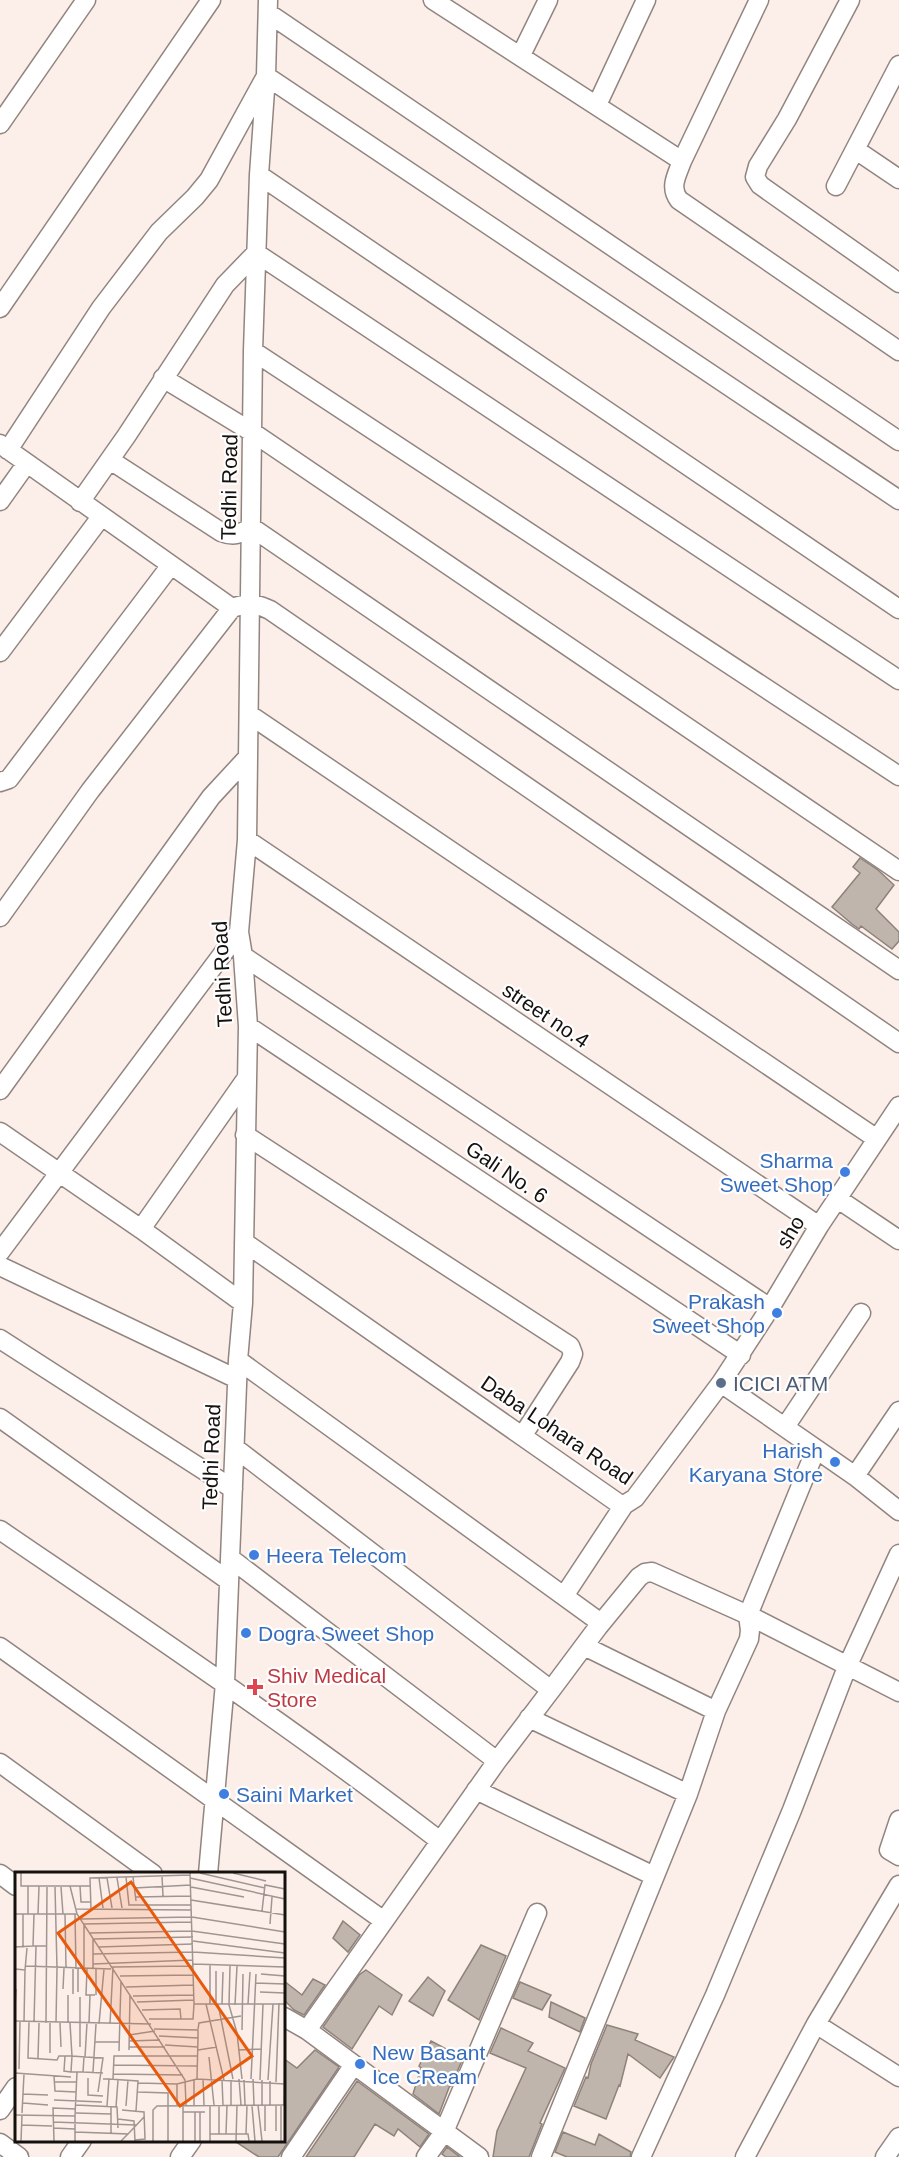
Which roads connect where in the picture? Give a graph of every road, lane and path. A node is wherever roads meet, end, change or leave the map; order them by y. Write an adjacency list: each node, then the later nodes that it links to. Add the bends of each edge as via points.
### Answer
1 (86, 0): 13 (street)
2 (212, 0): 21 (street)
3 (433, 0): 9 (street)
4 (548, 0): 9 (street)
5 (646, 0): 12 (street)
6 (759, 0): 15 (street)
7 (850, 0): 20 (street, via 755,177 760,185)
8 (268, 7): 11 (street, Tedhi Road); 26 (street)
9 (521, 55): 12 (street)
10 (898, 68): 14 (street)
11 (266, 76): 16 (street, Tedhi Road); 27 (street, via 209,180 159,232); 30 (street)
12 (597, 105): 15 (street)
13 (0, 124)
14 (856, 150): 17 (street); 18 (street)
15 (682, 161): 23 (street, via 673,186 679,200)
16 (259, 175): 19 (street, Tedhi Road); 38 (street)
17 (899, 179)
18 (836, 186)
19 (256, 253): 22 (street, Tedhi Road); 24 (street, via 225,285); 40 (street)
20 (899, 284)
21 (0, 309)
22 (253, 351): 25 (street, Tedhi Road); 43 (street)
23 (899, 351)
24 (163, 378): 25 (street); 28 (street)
25 (252, 432): 34 (street, Tedhi Road); 46 (street)
26 (899, 441)
27 (4, 447): 29 (street)
28 (110, 460): 32 (street); 34 (street, via 221,531 232,536)
29 (27, 463): 31 (street); 32 (street)
30 (899, 500)
31 (0, 501)
32 (80, 502): 33 (street)
33 (101, 517): 35 (street); 39 (street)
34 (251, 526): 36 (street, Tedhi Road); 50 (street)
35 (171, 565): 37 (street); 44 (street, via 9,779)
36 (250, 604): 37 (street); 41 (street, Tedhi Road); 52 (street, via 270,610)
37 (232, 608): 47 (street, via 90,791)
38 (899, 609)
39 (0, 652)
40 (899, 680)
41 (250, 715): 42 (street, Tedhi Road); 59 (street)
42 (248, 757): 45 (street, Tedhi Road); 54 (street, via 211,797)
43 (899, 776)
44 (0, 782)
45 (247, 840): 48 (street, Tedhi Road); 62 (street, street no.4)
46 (899, 871)
47 (0, 917)
48 (239, 932): 49 (street, Tedhi Road); 60 (street)
49 (243, 956): 51 (street, Tedhi Road); 69 (street)
50 (899, 970)
51 (248, 1026): 53 (street, Tedhi Road); 72 (street, Gali No. 6)
52 (899, 1043)
53 (246, 1079): 58 (street, Tedhi Road); 63 (street)
54 (0, 1090)
55 (899, 1106): 56 (street, sho)
56 (893, 1126): 59 (street, sho)
57 (0, 1132): 60 (street)
58 (245, 1134): 65 (street, Tedhi Road); 79 (street, via 570,1346 570,1362)
59 (877, 1139): 61 (street, sho)
60 (59, 1172): 63 (street); 66 (street)
61 (838, 1199): 62 (street, sho); 64 (street)
62 (819, 1226): 69 (street, sho)
63 (141, 1228): 68 (street)
64 (899, 1240)
65 (244, 1242): 68 (street, Tedhi Road); 79 (street, Daba Lohara Road)
66 (0, 1252)
67 (0, 1266): 74 (street)
68 (243, 1303): 73 (street, Tedhi Road)
69 (770, 1308): 72 (street, sho)
70 (861, 1312): 78 (street)
71 (0, 1339): 83 (street)
72 (741, 1355): 75 (street, sho)
73 (238, 1360): 74 (street, Tedhi Road); 90 (street)
74 (237, 1379): 80 (street, Tedhi Road)
75 (721, 1383): 78 (street); 84 (street, Daba Lohara Road, via 635,1498)
76 (899, 1411): 82 (street)
77 (0, 1418): 89 (street)
78 (784, 1427): 81 (street)
79 (523, 1435): 84 (street, Daba Lohara Road)
80 (235, 1448): 83 (street, Tedhi Road); 97 (street)
81 (816, 1449): 82 (street); 91 (street)
82 (855, 1476): 85 (street)
83 (233, 1489): 88 (street, Tedhi Road)
84 (624, 1504): 90 (street)
85 (899, 1511)
86 (0, 1530): 96 (street)
87 (899, 1554): 95 (street)
88 (230, 1558): 89 (street, Tedhi Road); 101 (street)
89 (229, 1581): 96 (street, Tedhi Road)
90 (564, 1596): 92 (street, via 601,1623)
91 (748, 1615): 92 (street, via 651,1572 639,1577); 95 (street); 99 (street, via 749,1639)
92 (598, 1627): 93 (street)
93 (584, 1646): 97 (street); 99 (street)
94 (0, 1647): 105 (street)
95 (847, 1666): 98 (street); 136 (street, via 724,1974)
96 (225, 1683): 105 (street, Tedhi Road); 107 (street)
97 (551, 1690): 100 (street)
98 (899, 1692)
99 (716, 1711): 104 (street)
100 (529, 1718): 101 (street); 104 (street)
101 (497, 1761): 103 (street)
102 (0, 1763): 109 (street)
103 (476, 1790): 107 (street); 112 (street)
104 (688, 1794): 112 (street)
105 (215, 1801): 110 (street, Tedhi Road); 116 (street)
106 (899, 1820): 108 (street, via 889,1850)
107 (440, 1841): 116 (street)
108 (899, 1856)
109 (150, 1872)
110 (208, 1872)
111 (0, 1874): 113 (street)
112 (654, 1876): 135 (street)
113 (15, 1885)
114 (899, 1885): 118 (street)
115 (537, 1913): 124 (street)
116 (384, 1921): 119 (street)
117 (285, 2018): 119 (street)
118 (816, 2024): 121 (street); 137 (street)
119 (307, 2030): 120 (street)
120 (353, 2066): 124 (street); 132 (street)
121 (899, 2077)
122 (15, 2088): 123 (street)
123 (0, 2110)
124 (444, 2132): 133 (street); 134 (street)
125 (899, 2137): 138 (street)
126 (81, 2142): 130 (street)
127 (191, 2142): 131 (street)
128 (0, 2143): 129 (street)
129 (19, 2157)
130 (70, 2157)
131 (180, 2157)
132 (291, 2157)
133 (426, 2157)
134 (479, 2157)
135 (541, 2157)
136 (641, 2157)
137 (745, 2157)
138 (885, 2157)

